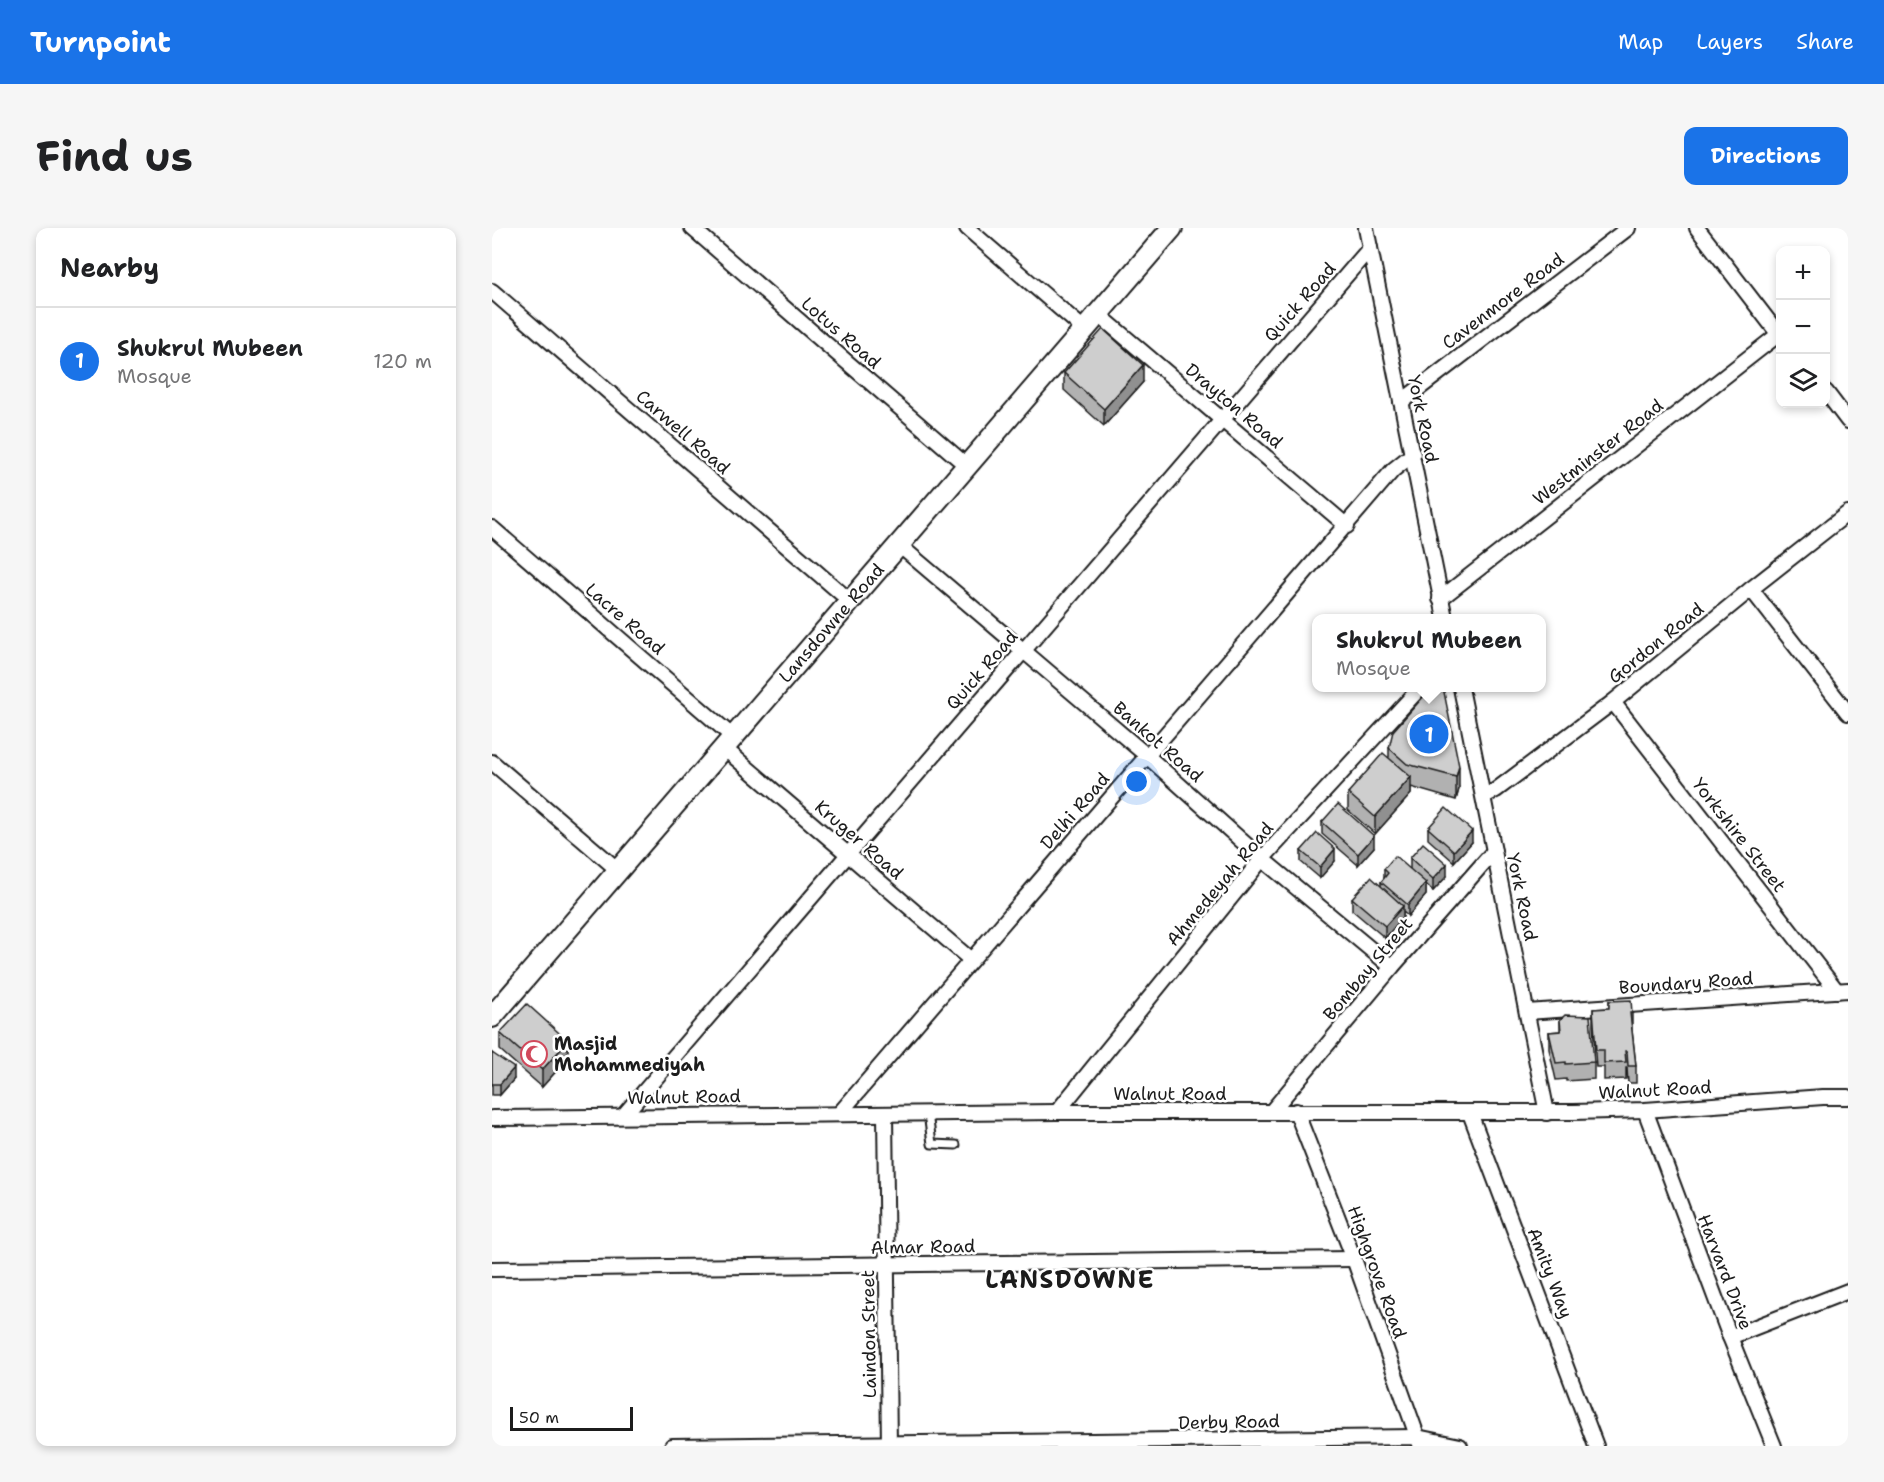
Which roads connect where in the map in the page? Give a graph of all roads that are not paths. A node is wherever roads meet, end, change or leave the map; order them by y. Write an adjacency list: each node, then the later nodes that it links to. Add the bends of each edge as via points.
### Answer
1 (692, 228): 18 (street, Lotus Road)
2 (966, 228): 10 (street)
3 (1172, 228): 9 (street, Lansdowne Road)
4 (1366, 228): 7 (street, York Road)
5 (1628, 228): 14 (street, Cavenmore Road)
6 (1697, 228): 11 (street)
7 (1370, 248): 14 (street, York Road); 15 (street, Quick Road)
8 (492, 291): 25 (street, Carwell Road)
9 (1098, 314): 10 (street, Lansdowne Road); 15 (street, Drayton Road)
10 (1085, 330): 18 (street, Lansdowne Road)
11 (1776, 330)
12 (1776, 338): 24 (street, Westminster Road)
13 (1830, 398): 16 (street)
14 (1401, 402): 17 (street, York Road)
15 (1223, 419): 20 (street, Drayton Road); 27 (street, Quick Road)
16 (1848, 421)
17 (1413, 454): 20 (street, Delhi Road, via 1393,470); 24 (street, York Road)
18 (967, 466): 22 (street, Lansdowne Road)
19 (1848, 513): 23 (street, Gordon Road)
20 (1347, 526): 33 (street, Delhi Road)
21 (492, 528): 32 (street, Lacre Road)
22 (899, 545): 25 (street, Lansdowne Road); 27 (street, Bankot Road)
23 (1751, 589): 30 (street, Gordon Road); 31 (street)
24 (1440, 599): 26 (street, York Road)
25 (850, 601): 32 (street, Lansdowne Road)
26 (1444, 614)
27 (1023, 650): 33 (street, Bankot Road); 37 (street, Quick Road)
28 (1415, 692): 38 (street, Ahmedeyah Road)
29 (1462, 692): 35 (street, York Road)
30 (1613, 702): 35 (street, Gordon Road); 42 (street, Yorkshire Street)
31 (1848, 713)
32 (729, 743): 37 (street, Kruger Road); 39 (street, Lansdowne Road)
33 (1146, 755): 38 (street, Bankot Road); 40 (street, Delhi Road)
34 (492, 762): 39 (street)
35 (1484, 796): 36 (street, York Road)
36 (1494, 851): 41 (street, Bombay Street); 43 (street, York Road)
37 (848, 854): 40 (street, Kruger Road); 55 (street, Quick Road)
38 (1262, 859): 41 (street, Bankot Road); 48 (street, Ahmedeyah Road)
39 (618, 870): 44 (street, Lansdowne Road)
40 (971, 960): 53 (street, Delhi Road)
41 (1392, 967): 49 (street, Bombay Street)
42 (1842, 990): 43 (street, Boundary Road)
43 (1527, 1012): 52 (street, York Road)
44 (492, 1017)
45 (1848, 1097): 46 (street, Walnut Road)
46 (1645, 1110): 52 (street, Walnut Road); 62 (street, Harvard Drive)
47 (1296, 1111): 49 (street, Walnut Road); 51 (street, Walnut Road); 58 (street, Highgrove Road)
48 (1057, 1112): 49 (street, Walnut Road); 50 (street, Walnut Road)
49 (1271, 1112)
50 (928, 1113): 54 (street, Walnut Road); 57 (lane, via 932,1144)
51 (1470, 1113): 52 (street, Walnut Road); 67 (street, Amity Way)
52 (1547, 1113)
53 (839, 1114): 54 (street, Walnut Road); 55 (street, Walnut Road)
54 (885, 1114): 59 (street, Laindon Street)
55 (623, 1116): 56 (street, Walnut Road)
56 (492, 1118)
57 (956, 1145)
58 (1354, 1259): 59 (street, Almar Road); 63 (street, Highgrove Road)
59 (887, 1265): 60 (street, Almar Road); 64 (street, Laindon Street)
60 (492, 1269)
61 (1848, 1291): 62 (street)
62 (1730, 1337): 68 (street, Harvard Drive)
63 (1419, 1442): 64 (street, Derby Road); 66 (street, Derby Road)
64 (889, 1445): 65 (street, Derby Road)
65 (672, 1446)
66 (1460, 1446)
67 (1596, 1446)
68 (1774, 1446)

